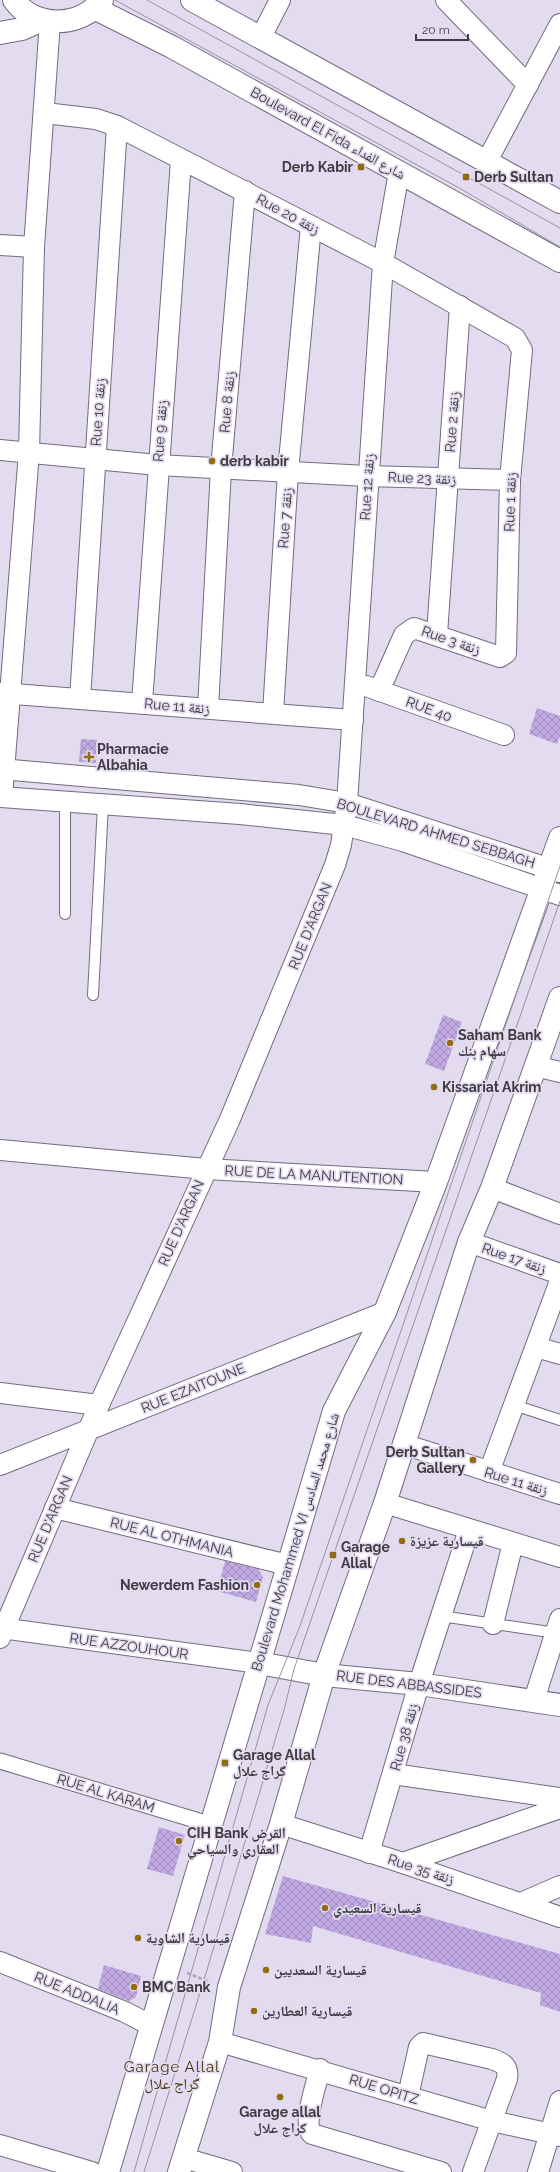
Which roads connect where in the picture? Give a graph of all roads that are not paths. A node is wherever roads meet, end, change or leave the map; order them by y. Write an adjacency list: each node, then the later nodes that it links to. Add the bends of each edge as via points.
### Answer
1 (14, 0): 6 (main road, via 29,14)
2 (192, 0): 9 (main road)
3 (280, 0): 9 (street)
4 (446, 1): 10 (street)
5 (98, 4): 6 (main road, via 73,19); 15 (main road, Boulevard El Fida شارع الفداء)
6 (46, 20): 8 (main road, via 22,29); 11 (street)
7 (560, 24): 10 (street)
8 (0, 33)
9 (261, 37): 14 (main road)
10 (528, 85): 14 (street)
11 (45, 113): 12 (street, Rue 20 زنقة, via 96,119); 20 (street)
12 (117, 126): 13 (street, Rue 20 زنقة); 27 (street, Rue 10 زنقة)
13 (181, 160): 16 (street, Rue 20 زنقة); 28 (street, Rue 9 زنقة)
14 (487, 161): 17 (main road)
15 (399, 172): 21 (main road, Boulevard El Fida شارع الفداء); 22 (street, Rue 12 زنقة)
16 (245, 191): 18 (street, Rue 20 زنقة); 29 (street, Rue 8 زنقة)
17 (560, 202)
18 (311, 226): 22 (street, Rue 20 زنقة); 30 (street, Rue 7 زنقة)
19 (0, 245): 20 (street)
20 (34, 247): 26 (street)
21 (560, 260)
22 (383, 263): 23 (street, Rue 20 زنقة); 31 (street, Rue 12 زنقة)
23 (460, 306): 24 (street, Rue 20 زنقة, via 515,338); 32 (street, Rue 2 زنقة)
24 (520, 344): 33 (street, Rue 1 زنقة, via 522,350)
25 (0, 450): 26 (street, Rue 23 زنقة)
26 (29, 452): 27 (street, Rue 23 زنقة); 38 (street)
27 (95, 459): 28 (street, Rue 23 زنقة); 39 (street, Rue 10 زنقة)
28 (158, 465): 29 (street, Rue 23 زنقة); 40 (street, Rue 9 زنقة)
29 (221, 469): 30 (street, Rue 23 زنقة); 41 (street, Rue 8 زنقة)
30 (288, 472): 31 (street, Rue 23 زنقة); 42 (street, Rue 7 زنقة)
31 (367, 476): 32 (street, Rue 23 زنقة); 36 (street, Rue 12 زنقة)
32 (448, 479): 33 (street, Rue 23 زنقة); 34 (street, Rue 2 زنقة)
33 (510, 480): 35 (street, Rue 1 زنقة, via 506,653)
34 (437, 634): 35 (street, Rue 3 زنقة); 37 (street, Rue 3 زنقة, via 414,628 404,635)
35 (500, 657)
36 (355, 681): 37 (street, RUE 40); 43 (street, Rue 12 زنقة)
37 (379, 691): 44 (street, RUE 40)
38 (5, 694): 39 (street, Rue 11 زنقة); 45 (street)
39 (80, 698): 40 (street, Rue 11 زنقة)
40 (142, 703): 41 (street, Rue 11 زنقة)
41 (208, 708): 42 (street, Rue 11 زنقة)
42 (273, 713): 43 (street, Rue 11 زنقة)
43 (353, 720): 49 (street, Rue 12 زنقة)
44 (504, 735)
45 (2, 769): 46 (street, BOULEVARD AHMED SEBBAGH); 47 (street)
46 (67, 775): 48 (street); 49 (street, BOULEVARD AHMED SEBBAGH, via 299,795)
47 (1, 797): 48 (street, BOULEVARD AHMED SEBBAGH)
48 (65, 802): 50 (street, BOULEVARD AHMED SEBBAGH); 56 (lane)
49 (347, 803): 51 (street, RUE D'ARGAN); 52 (street, BOULEVARD AHMED SEBBAGH)
50 (103, 805): 51 (street, BOULEVARD AHMED SEBBAGH, via 240,814); 57 (lane)
51 (344, 825): 54 (street, BOULEVARD AHMED SEBBAGH); 62 (street, RUE D'ARGAN, via 335,865 230,1119)
52 (448, 835): 54 (street); 55 (street, BOULEVARD AHMED SEBBAGH)
53 (560, 838): 55 (main road, Boulevard Mohammed VI شارع محمد السادس)
54 (442, 854): 55 (street, BOULEVARD AHMED SEBBAGH)
55 (553, 881): 63 (main road, Boulevard Mohammed VI شارع محمد السادس)
56 (65, 914)
57 (93, 995)
58 (560, 998): 59 (main road)
59 (535, 1066): 60 (street); 64 (main road)
60 (560, 1072)
61 (0, 1150): 62 (street, RUE DE LA MANUTENTION)
62 (206, 1169): 63 (street, RUE DE LA MANUTENTION); 73 (street, RUE D'ARGAN)
63 (436, 1182): 69 (main road, Boulevard Mohammed VI شارع محمد السادس)
64 (492, 1188): 65 (street); 66 (main road)
65 (560, 1214)
66 (469, 1242): 67 (street, Rue 17 زنقة); 77 (main road)
67 (560, 1274)
68 (560, 1281): 70 (street)
69 (385, 1312): 76 (street, RUE EZAITOUNE); 86 (main road, Boulevard Mohammed VI شارع محمد السادس, via 334,1411)
70 (536, 1346): 71 (street); 74 (street)
71 (560, 1354)
72 (0, 1394): 73 (street)
73 (99, 1405): 76 (street, RUE D'ARGAN)
74 (514, 1405): 75 (lane); 79 (street)
75 (560, 1420)
76 (88, 1430): 78 (street, RUE EZAITOUNE); 82 (street, RUE D'ARGAN)
77 (403, 1444): 79 (street, Rue 11 زنقة); 81 (main road)
78 (0, 1464)
79 (489, 1472): 80 (street, Rue 11 زنقة)
80 (560, 1494)
81 (385, 1503): 83 (street); 92 (main road)
82 (55, 1508): 86 (street, RUE AL OTHMANIA); 90 (street, RUE D'ARGAN)
83 (469, 1530): 84 (street); 87 (street, Rue 38 زنقة)
84 (513, 1543): 85 (street); 88 (street)
85 (560, 1557)
86 (288, 1565): 91 (main road, Boulevard Mohammed VI شارع محمد السادس)
87 (442, 1616): 88 (lane); 93 (street, Rue 38 زنقة)
88 (493, 1624): 89 (lane)
89 (558, 1626): 94 (street)
90 (1, 1632): 91 (street, RUE AZZOUHOUR)
91 (259, 1663): 92 (main road, RUE DES ABBASSIDES); 101 (main road, Boulevard Mohammed VI شارع محمد السادس)
92 (324, 1675): 93 (main road, RUE DES ABBASSIDES); 100 (main road)
93 (419, 1684): 94 (main road, RUE DES ABBASSIDES); 97 (street, Rue 38 زنقة)
94 (534, 1700): 95 (main road, RUE DES ABBASSIDES)
95 (560, 1705)
96 (0, 1761): 101 (street, RUE AL KARAM)
97 (393, 1774): 98 (street); 102 (street, Rue 38 زنقة)
98 (560, 1798)
99 (560, 1808): 103 (street)
100 (281, 1824): 102 (street, Rue 35 زنقة); 109 (main road, via 229,1987)
101 (212, 1825): 108 (main road, Boulevard Mohammed VI شارع محمد السادس)
102 (369, 1853): 103 (street, Rue 35 زنقة)
103 (403, 1863): 105 (street, Rue 35 زنقة)
104 (560, 1886): 105 (street)
105 (521, 1903): 106 (street, Rue 35 زنقة)
106 (560, 1917)
107 (0, 1962): 108 (street, RUE ADDALIA, via 125,2012)
108 (152, 2026): 118 (main road, Boulevard Mohammed VI شارع محمد السادس)
109 (220, 2042): 110 (street, RUE OPITZ); 116 (main road)
110 (320, 2069): 111 (street, RUE OPITZ); 120 (street, via 308,2116 308,2128 312,2134)
111 (408, 2096): 113 (street, RUE OPITZ); 113 (street, via 419,2047 423,2043 492,2059 503,2063 508,2072)
112 (560, 2101): 114 (street)
113 (492, 2121): 114 (street, RUE OPITZ); 121 (street)
114 (555, 2135): 122 (street)
115 (0, 2145): 117 (street)
116 (182, 2165): 119 (street)
117 (92, 2172)
118 (108, 2172)
119 (232, 2172)
120 (441, 2172)
121 (473, 2172)
122 (538, 2172)

